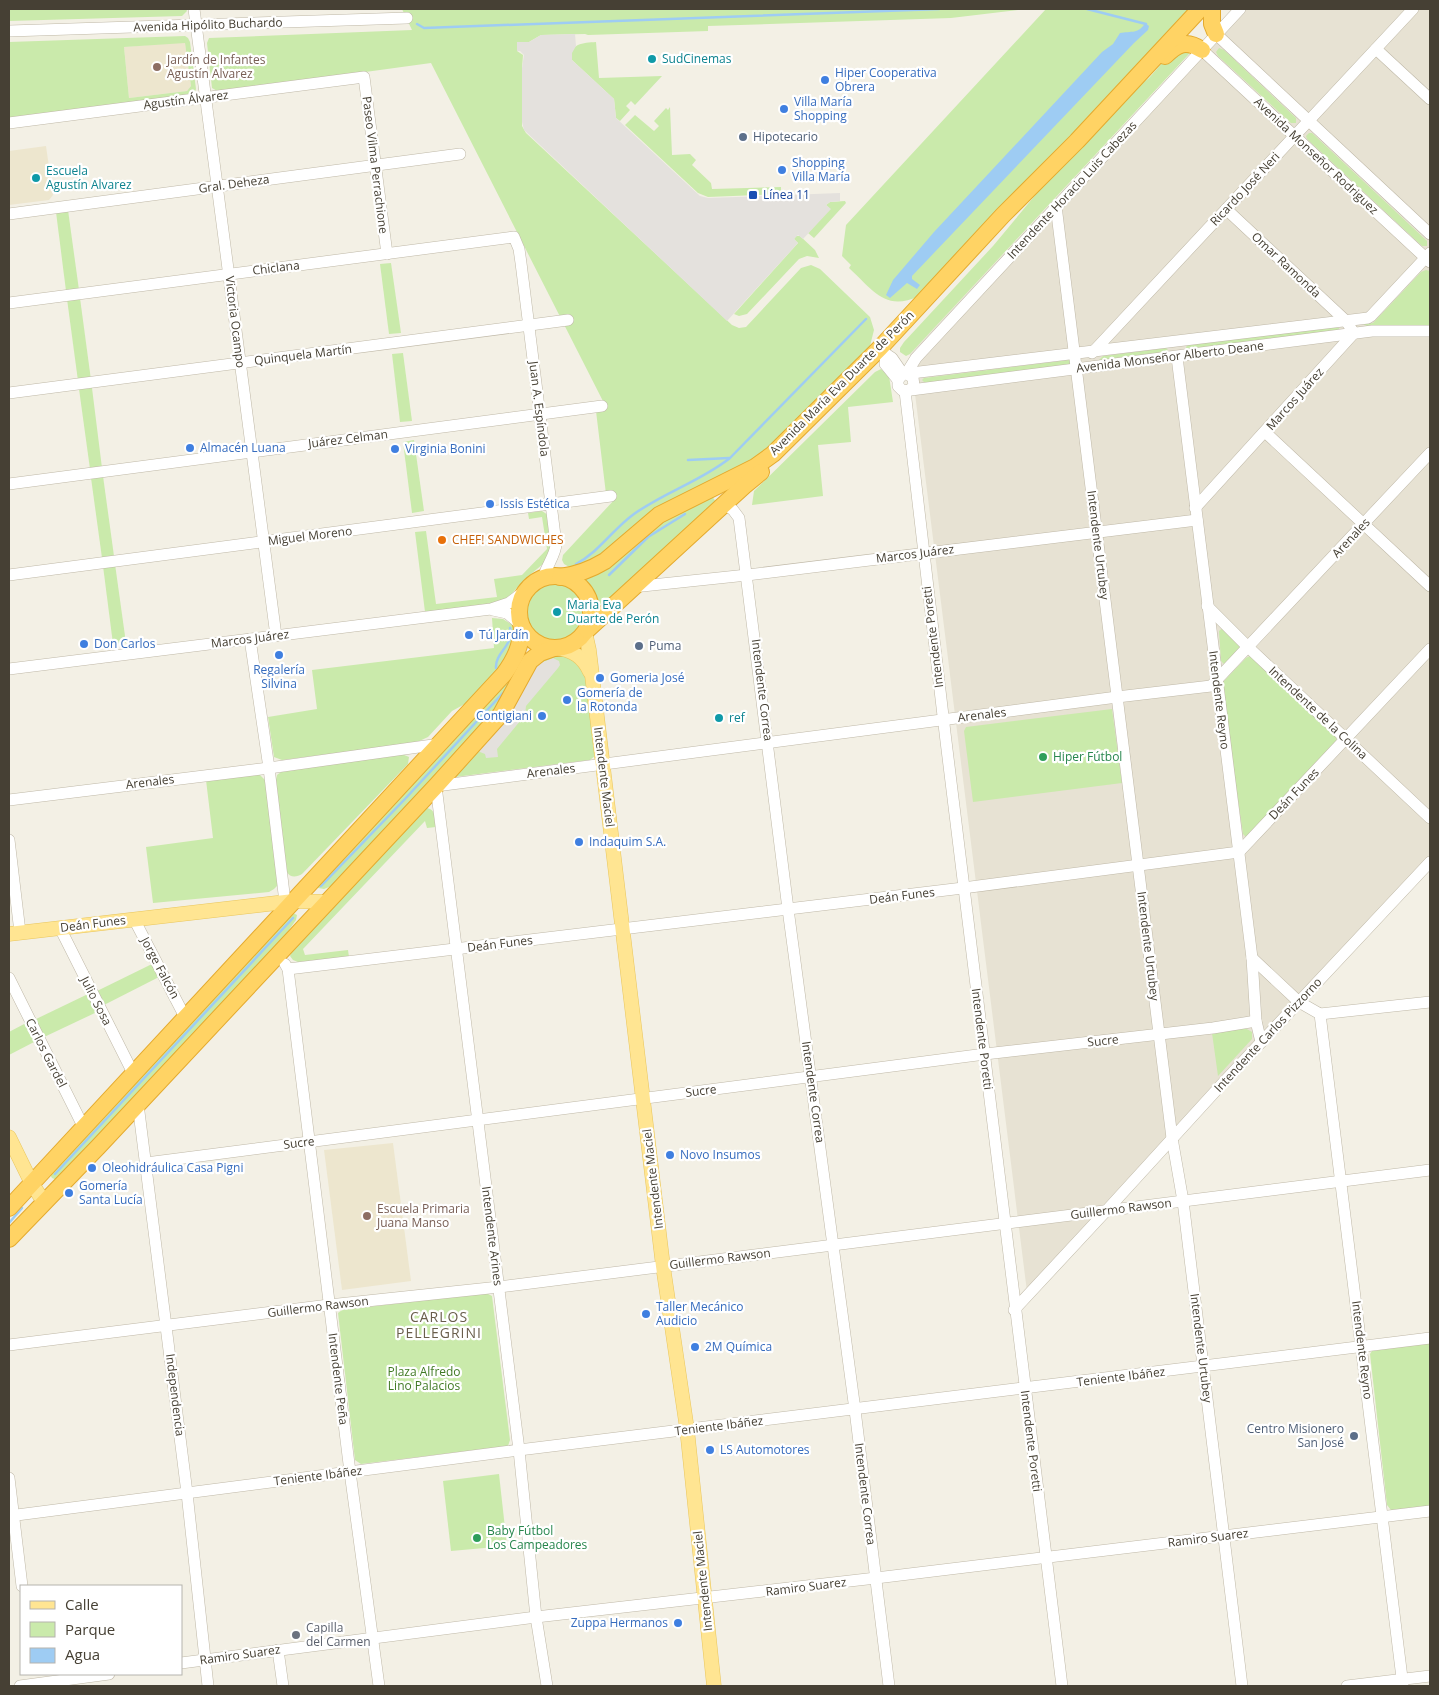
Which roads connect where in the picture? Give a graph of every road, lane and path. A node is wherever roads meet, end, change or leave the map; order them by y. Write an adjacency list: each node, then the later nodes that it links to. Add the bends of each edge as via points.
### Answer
1 (194, 9): 7 (street, Victoria Ocampo)
2 (1200, 9): 10 (highway, Avenida María Eva Duarte de Perón)
3 (1212, 9): 9 (highway)
4 (1240, 9): 9 (street, Intendente Horacio Luis Cabezas)
5 (1413, 9): 11 (street, Ricardo José Neri)
6 (407, 18): 7 (street, Avenida Hipólito Buchardo)
7 (196, 26): 8 (street, Avenida Hipólito Buchardo); 14 (street, Victoria Ocampo)
8 (9, 31)
9 (1216, 34): 12 (street, Intendente Horacio Luis Cabezas); 16 (street, Avenida Monseñor Rodriguez)
10 (1178, 38): 12 (highway); 36 (highway, Avenida María Eva Duarte de Perón, via 1044,176 993,242)
11 (1376, 49): 15 (street); 16 (street, Ricardo José Neri)
12 (1202, 50): 18 (street, Avenida Monseñor Rodriguez); 22 (street, Intendente Horacio Luis Cabezas)
13 (364, 77): 14 (street, Agustín Álvarez); 20 (street, Paseo Vilma Perrachione)
14 (205, 98): 17 (street, Agustín Álvarez); 21 (street, Victoria Ocampo)
15 (1430, 99)
16 (1309, 120): 18 (street, Ricardo José Neri); 25 (street, Avenida Monseñor Rodriguez)
17 (9, 123)
18 (1294, 136): 23 (street, Ricardo José Neri); 28 (street, Avenida Monseñor Rodriguez)
19 (460, 154): 20 (street, Gral. Deheza)
20 (375, 165): 21 (street, Gral. Deheza); 27 (street, Paseo Vilma Perrachione)
21 (217, 186): 24 (street, Gral. Deheza); 29 (street, Victoria Ocampo)
22 (1056, 206): 38 (street, Intendente Urtubey); 42 (street, Intendente Horacio Luis Cabezas, via 916,358)
23 (1226, 209): 32 (street, Omar Ramonda); 37 (street, Ricardo José Neri)
24 (9, 214)
25 (1430, 234)
26 (514, 237): 27 (street, Chiclana); 33 (street, Juan A. Espíndola, via 520,255)
27 (387, 254): 29 (street, Chiclana)
28 (1429, 258): 32 (street, Avenida Monseñor Alberto Deane, via 1371,316)
29 (228, 274): 30 (street, Chiclana); 40 (street, Victoria Ocampo)
30 (9, 302)
31 (568, 320): 33 (street, Quinquela Martín)
32 (1346, 320): 35 (street, Omar Ramonda); 37 (street, Avenida Monseñor Alberto Deane)
33 (528, 326): 40 (street, Quinquela Martín); 46 (street, Juan A. Espíndola)
34 (1430, 331): 35 (street, Avenida Monseñor Alberto Deane)
35 (1354, 333): 39 (street, Avenida Monseñor Alberto Deane); 47 (street, Marcos Juárez)
36 (883, 351): 42 (street); 51 (highway, Avenida María Eva Duarte de Perón, via 773,454 755,467); 54 (highway, Avenida María Eva Duarte de Perón, via 806,436)
37 (1093, 352): 38 (street, Avenida Monseñor Alberto Deane); 41 (street, Ricardo José Neri)
38 (1075, 354): 41 (street, Intendente Urtubey); 42 (street, Avenida Monseñor Alberto Deane)
39 (1177, 357): 41 (street, Avenida Monseñor Alberto Deane); 55 (street, Intendente Reyno)
40 (240, 364): 44 (street, Quinquela Martín); 48 (street, Victoria Ocampo)
41 (1077, 369): 43 (street, Avenida Monseñor Alberto Deane); 58 (street, Intendente Urtubey)
42 (904, 376): 43 (street, via 898,386)
43 (908, 391): 60 (street, Intendente Poretti)
44 (9, 393)
45 (602, 406): 46 (street, Juárez Celman)
46 (539, 415): 48 (street, Juárez Celman); 53 (street, Juan A. Espíndola)
47 (1265, 432): 55 (street, Marcos Juárez); 57 (street)
48 (252, 452): 50 (street, Juárez Celman); 59 (street, Victoria Ocampo)
49 (1430, 453): 57 (street, Arenales)
50 (9, 484)
51 (713, 487): 54 (highway, via 723,496); 63 (highway, Avenida María Eva Duarte de Perón, via 659,515 595,567)
52 (611, 496): 53 (street, Miguel Moreno)
53 (551, 504): 59 (street, Miguel Moreno); 64 (street, Juan A. Espíndola, via 556,549)
54 (724, 504): 62 (street, Intendente Correa, via 739,518); 66 (highway, Avenida María Eva Duarte de Perón)
55 (1195, 508): 56 (street, Intendente Reyno)
56 (1196, 520): 58 (street, Marcos Juárez); 68 (street, Intendente Reyno)
57 (1364, 524): 65 (street); 75 (street, Arenales)
58 (1097, 532): 60 (street, Marcos Juárez); 80 (street, Intendente Urtubey)
59 (263, 542): 61 (street, Miguel Moreno); 72 (street, Victoria Ocampo)
60 (924, 552): 62 (street, Marcos Juárez); 81 (street, Intendente Poretti)
61 (9, 575)
62 (747, 575): 66 (street, Marcos Juárez); 83 (street, Intendente Correa)
63 (560, 577): 64 (highway); 71 (highway, via 577,584 588,599 591,612)
64 (543, 578): 67 (highway)
65 (1430, 586)
66 (633, 587): 71 (highway, Avenida María Eva Duarte de Perón)
67 (529, 588): 69 (street, Marcos Juárez, via 509,603); 70 (highway, via 520,602)
68 (1207, 606): 75 (street, Intendente de la Colina); 79 (street, Intendente Reyno)
69 (491, 609): 70 (street, via 507,614); 72 (street, Marcos Juárez)
70 (522, 626): 74 (highway, via 528,637 538,644); 84 (highway, via 519,650 512,663)
71 (586, 631): 74 (highway, via 576,642); 78 (main road, Intendente Maciel)
72 (276, 636): 73 (street, Marcos Juárez)
73 (250, 639): 77 (street, Marcos Juárez); 86 (street)
74 (555, 648): 78 (main road, via 578,655); 87 (highway, via 530,661 501,714)
75 (1248, 648): 79 (street, Arenales); 82 (street, Intendente de la Colina)
76 (1430, 649): 82 (street, Deán Funes)
77 (9, 669)
78 (591, 672): 85 (main road, Intendente Maciel)
79 (1216, 681): 80 (street, Arenales, via 1211,686); 91 (street, Intendente Reyno)
80 (1117, 697): 81 (street, Arenales); 93 (street, Intendente Urtubey)
81 (942, 720): 83 (street, Arenales); 94 (street, Intendente Poretti)
82 (1346, 740): 89 (street, Intendente de la Colina); 91 (street, Deán Funes)
83 (768, 743): 85 (street, Arenales); 97 (street, Intendente Correa)
84 (440, 744): 86 (street, Arenales); 95 (highway)
85 (603, 764): 87 (street, Arenales); 100 (main road, Intendente Maciel)
86 (269, 768): 88 (street, Arenales); 95 (street)
87 (436, 786): 96 (highway); 102 (street, Intendente Arines)
88 (9, 800)
89 (1430, 818)
90 (9, 840): 101 (street)
91 (1239, 852): 93 (street, Deán Funes); 104 (street, Intendente Reyno)
92 (1430, 862): 107 (street, Intendente Carlos Pizzorno)
93 (1138, 866): 94 (street, Deán Funes); 112 (street, Intendente Urtubey)
94 (963, 888): 97 (street, Deán Funes); 114 (street, Intendente Poretti)
95 (290, 901): 96 (main road, Deán Funes); 98 (main road, Deán Funes); 110 (highway)
96 (327, 902): 103 (highway)
97 (788, 909): 100 (street, Deán Funes); 116 (street, Intendente Correa)
98 (134, 919): 99 (main road, Deán Funes); 110 (street, Jorge Falcón)
99 (60, 928): 101 (main road, Deán Funes); 115 (street, Julio Sosa)
100 (622, 930): 102 (street, Deán Funes); 117 (main road, Intendente Maciel)
101 (15, 933)
102 (456, 950): 105 (street, Deán Funes); 119 (street, Intendente Arines)
103 (278, 954): 105 (street, Intendente Peña); 118 (highway)
104 (1252, 958): 107 (street); 111 (street, Intendente Reyno)
105 (288, 969): 123 (street, Intendente Peña)
106 (9, 978): 120 (street, Carlos Gardel)
107 (1299, 1002): 109 (street); 113 (street, Intendente Carlos Pizzorno)
108 (1430, 1002): 109 (street)
109 (1320, 1014): 126 (street, Intendente Reyno)
110 (185, 1017): 115 (highway)
111 (1256, 1021): 112 (street, Sucre); 113 (street, Intendente Reyno)
112 (1159, 1034): 114 (street, Sucre); 122 (street, Intendente Urtubey)
113 (1261, 1042): 122 (street, Intendente Carlos Pizzorno)
114 (984, 1054): 116 (street, Sucre); 132 (street, Intendente Poretti)
115 (133, 1073): 120 (highway)
116 (811, 1077): 117 (street, Sucre); 134 (street, Intendente Correa)
117 (644, 1098): 119 (street, Sucre); 135 (main road, Intendente Maciel)
118 (138, 1104): 124 (street, Independencia); 129 (highway)
119 (478, 1120): 123 (street, Sucre); 136 (street, Intendente Arines)
120 (84, 1128): 127 (highway)
121 (9, 1137): 127 (main road)
122 (1172, 1138): 128 (street, Intendente Urtubey); 131 (street, Intendente Carlos Pizzorno)
123 (308, 1142): 124 (street, Sucre); 137 (street, Intendente Peña)
124 (146, 1163): 139 (street, Independencia)
125 (1430, 1170): 126 (street, Guillermo Rawson)
126 (1342, 1181): 128 (street, Guillermo Rawson); 142 (street, Intendente Reyno)
127 (32, 1184): 129 (main road); 130 (highway)
128 (1183, 1201): 131 (street, Guillermo Rawson); 143 (street, Intendente Urtubey)
129 (44, 1202): 133 (highway)
130 (9, 1208)
131 (1107, 1210): 132 (street, Guillermo Rawson); 138 (street, Intendente Carlos Pizzorno)
132 (1004, 1224): 134 (street, Guillermo Rawson); 138 (street, Intendente Poretti)
133 (9, 1239)
134 (833, 1244): 135 (street, Guillermo Rawson); 145 (street, Intendente Correa)
135 (663, 1266): 136 (street, Guillermo Rawson); 146 (main road, Intendente Maciel)
136 (499, 1287): 137 (street, Guillermo Rawson); 147 (street, Intendente Arines)
137 (329, 1305): 139 (street, Guillermo Rawson); 148 (street, Intendente Peña)
138 (1014, 1310): 144 (street, Intendente Poretti)
139 (166, 1325): 141 (street, Guillermo Rawson); 150 (street, Independencia)
140 (1430, 1338): 142 (street, Teniente Ibáñez)
141 (9, 1345)
142 (1361, 1346): 143 (street, Teniente Ibáñez); 153 (street, Intendente Reyno)
143 (1204, 1366): 144 (street, Teniente Ibáñez); 154 (street, Intendente Urtubey)
144 (1024, 1389): 145 (street, Teniente Ibáñez); 155 (street, Intendente Poretti)
145 (855, 1410): 146 (street, Teniente Ibáñez); 156 (street, Intendente Correa)
146 (687, 1430): 147 (street, Teniente Ibáñez); 158 (main road, Intendente Maciel)
147 (519, 1450): 148 (street, Teniente Ibáñez); 159 (street, Intendente Arines)
148 (350, 1472): 150 (street, Teniente Ibáñez); 160 (street, Intendente Peña)
149 (9, 1478): 152 (street)
150 (187, 1493): 152 (street, Teniente Ibáñez); 162 (street, Independencia)
151 (1430, 1510): 153 (street, Ramiro Suarez)
152 (11, 1516): 157 (street)
153 (1383, 1516): 154 (street, Ramiro Suarez); 167 (street, Intendente Reyno)
154 (1224, 1536): 155 (street, Ramiro Suarez); 176 (street, Intendente Urtubey)
155 (1046, 1558): 156 (street, Ramiro Suarez); 175 (street, Intendente Poretti)
156 (876, 1578): 158 (street, Ramiro Suarez); 174 (street, Intendente Correa)
157 (22, 1585)
158 (705, 1599): 159 (street, Ramiro Suarez); 173 (main road, Intendente Maciel)
159 (536, 1617): 160 (street, Ramiro Suarez); 172 (street, Intendente Arines)
160 (373, 1638): 161 (street, Ramiro Suarez); 171 (street, Intendente Peña)
161 (278, 1650): 162 (street, Ramiro Suarez); 170 (street)
162 (204, 1660): 163 (street, Ramiro Suarez); 169 (street, Independencia)
163 (182, 1663)
164 (100, 1675): 166 (street)
165 (1430, 1676): 167 (street)
166 (34, 1682): 168 (street)
167 (1403, 1683): 177 (street)
168 (20, 1686)
169 (208, 1686)
170 (283, 1686)
171 (380, 1686)
172 (546, 1686)
173 (714, 1686)
174 (889, 1686)
175 (1062, 1686)
176 (1242, 1686)
177 (1347, 1686)

